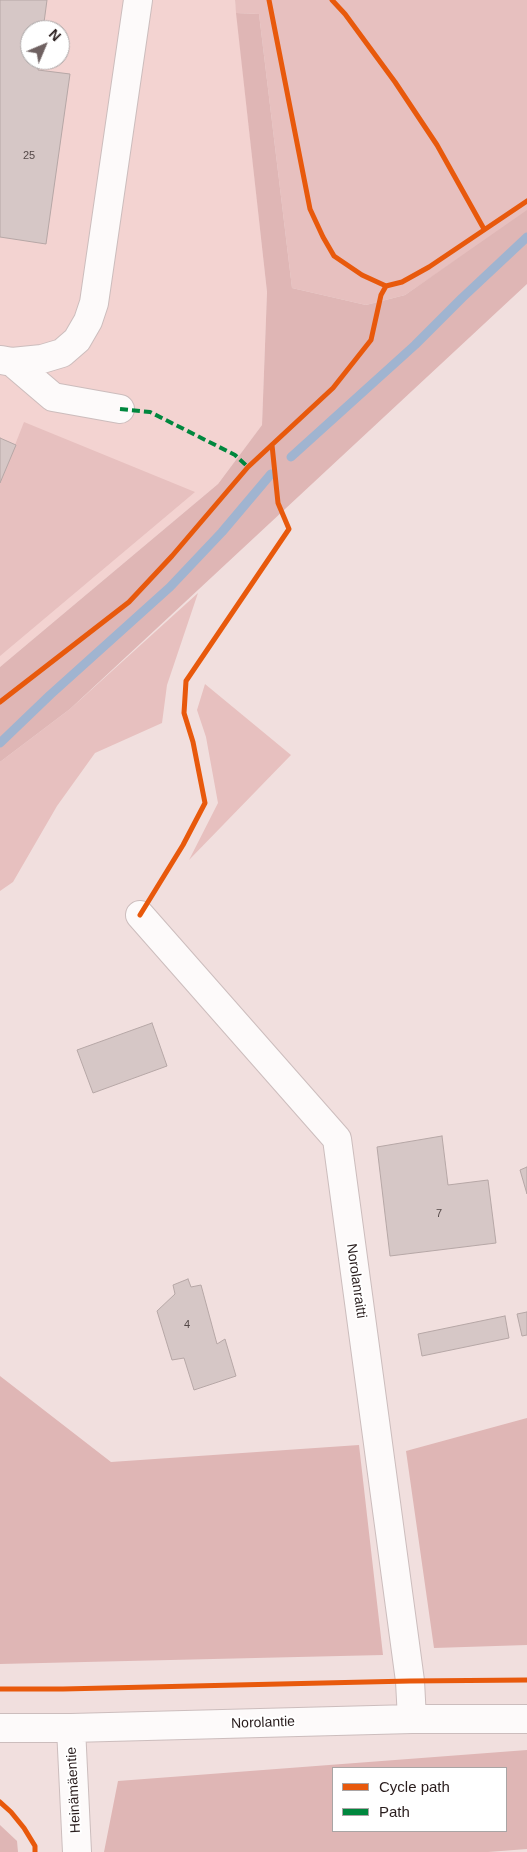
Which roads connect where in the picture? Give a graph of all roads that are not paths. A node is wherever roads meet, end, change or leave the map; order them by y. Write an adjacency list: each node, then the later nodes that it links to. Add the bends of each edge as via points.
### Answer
1 (138, 0): 2 (street, via 94,302 88,321 77,340 62,352 42,359)
2 (6, 361): 3 (street, via 53,396)
3 (120, 409)
4 (140, 915): 5 (street, Norolanraitti, via 337,1139 410,1681)
5 (412, 1719): 6 (street, Norolantie); 8 (street, Norolantie)
6 (527, 1719)
7 (0, 1728): 8 (street, Norolantie)
8 (70, 1728): 9 (street, Heinämäentie)
9 (76, 1852)

